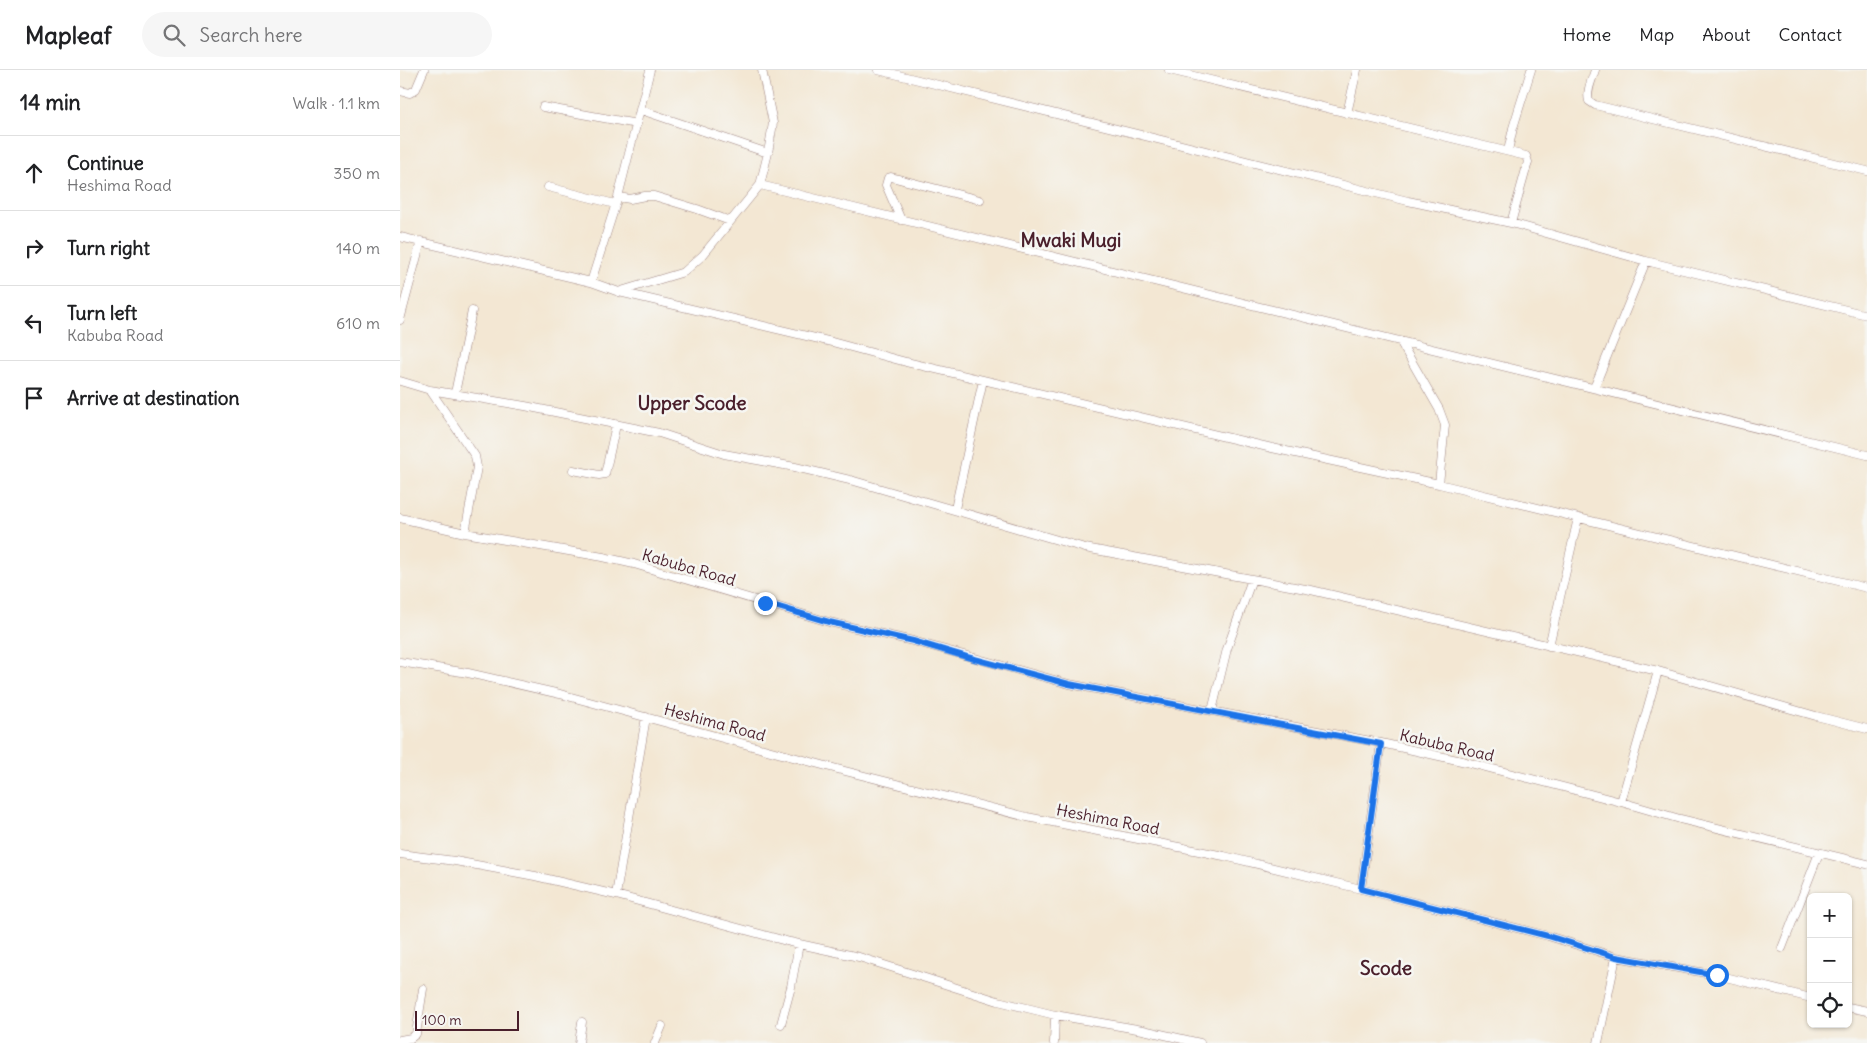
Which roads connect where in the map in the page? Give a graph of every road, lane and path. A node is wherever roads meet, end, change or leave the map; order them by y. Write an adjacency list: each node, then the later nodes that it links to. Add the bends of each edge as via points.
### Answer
1 (424, 70): 9 (street, via 416,89 410,93)
2 (650, 70): 11 (street)
3 (762, 70): 15 (street, via 773,123)
4 (878, 70): 23 (street)
5 (1168, 70): 12 (street)
6 (1357, 70): 12 (street)
7 (1530, 70): 14 (street)
8 (1595, 70): 16 (street, via 1588,97 1595,105)
9 (400, 91)
10 (543, 107): 13 (street)
11 (641, 110): 13 (street); 15 (street)
12 (1347, 113): 14 (street)
13 (637, 124): 20 (street)
14 (1508, 151): 23 (street, via 1526,156 1528,162)
15 (768, 153): 17 (street)
16 (1867, 171)
17 (760, 185): 21 (street); 22 (street)
18 (548, 187): 20 (street)
19 (980, 200): 21 (street, via 891,177 886,185)
20 (616, 201): 22 (street, via 654,196); 27 (street)
21 (901, 220): 32 (street)
22 (730, 222): 28 (street, via 684,272)
23 (1511, 223): 26 (street)
24 (400, 237): 25 (street)
25 (422, 241): 27 (street); 31 (street)
26 (1646, 261): 30 (street); 35 (street)
27 (591, 282): 28 (street)
28 (619, 292): 33 (street)
29 (472, 311): 37 (street)
30 (1867, 315)
31 (400, 320)
32 (1400, 341): 35 (street); 41 (street, via 1440,410 1445,425)
33 (983, 380): 41 (street); 42 (street)
34 (400, 381): 36 (street)
35 (1594, 388): 39 (street)
36 (430, 390): 37 (street); 45 (street, via 475,456 477,467)
37 (455, 393): 38 (street)
38 (616, 425): 40 (street, via 605,474); 42 (street, via 724,454 854,480)
39 (1867, 455)
40 (573, 470)
41 (1439, 484): 44 (street)
42 (955, 509): 46 (street, via 1085,548)
43 (400, 518): 45 (street, Kabuba Road)
44 (1578, 518): 47 (street); 48 (street)
45 (465, 533): 51 (street, Kabuba Road, via 626,563 829,622 913,641 1069,684)
46 (1252, 579): 48 (street); 51 (street, via 1228,649)
47 (1867, 588)
48 (1549, 646): 50 (street)
49 (400, 662): 52 (street, Heshima Road, via 486,677)
50 (1658, 671): 53 (street); 55 (street)
51 (1212, 710): 54 (street, Kabuba Road)
52 (646, 717): 59 (street, Heshima Road, via 1027,816 1224,856); 60 (street)
53 (1867, 729)
54 (1381, 744): 55 (street, Kabuba Road); 59 (street)
55 (1621, 802): 56 (street, Kabuba Road)
56 (1819, 853): 58 (street, Kabuba Road); 62 (street)
57 (400, 854): 60 (street, via 536,876)
58 (1867, 864)
59 (1361, 889): 63 (street, Heshima Road, via 1548,936)
60 (616, 895): 61 (street)
61 (799, 944): 68 (street, via 860,957 998,1001); 70 (street)
62 (1782, 948)
63 (1616, 957): 65 (street, Heshima Road, via 1717,975); 77 (street)
64 (423, 989): 72 (street, via 416,1034)
65 (1807, 997)
66 (1852, 1008): 67 (street)
67 (1867, 1011)
68 (1055, 1015): 75 (street); 76 (street)
69 (582, 1022): 73 (street)
70 (781, 1024)
71 (662, 1026): 74 (street)
72 (400, 1040)
73 (579, 1043)
74 (655, 1043)
75 (1054, 1043)
76 (1200, 1043)
77 (1598, 1043)

